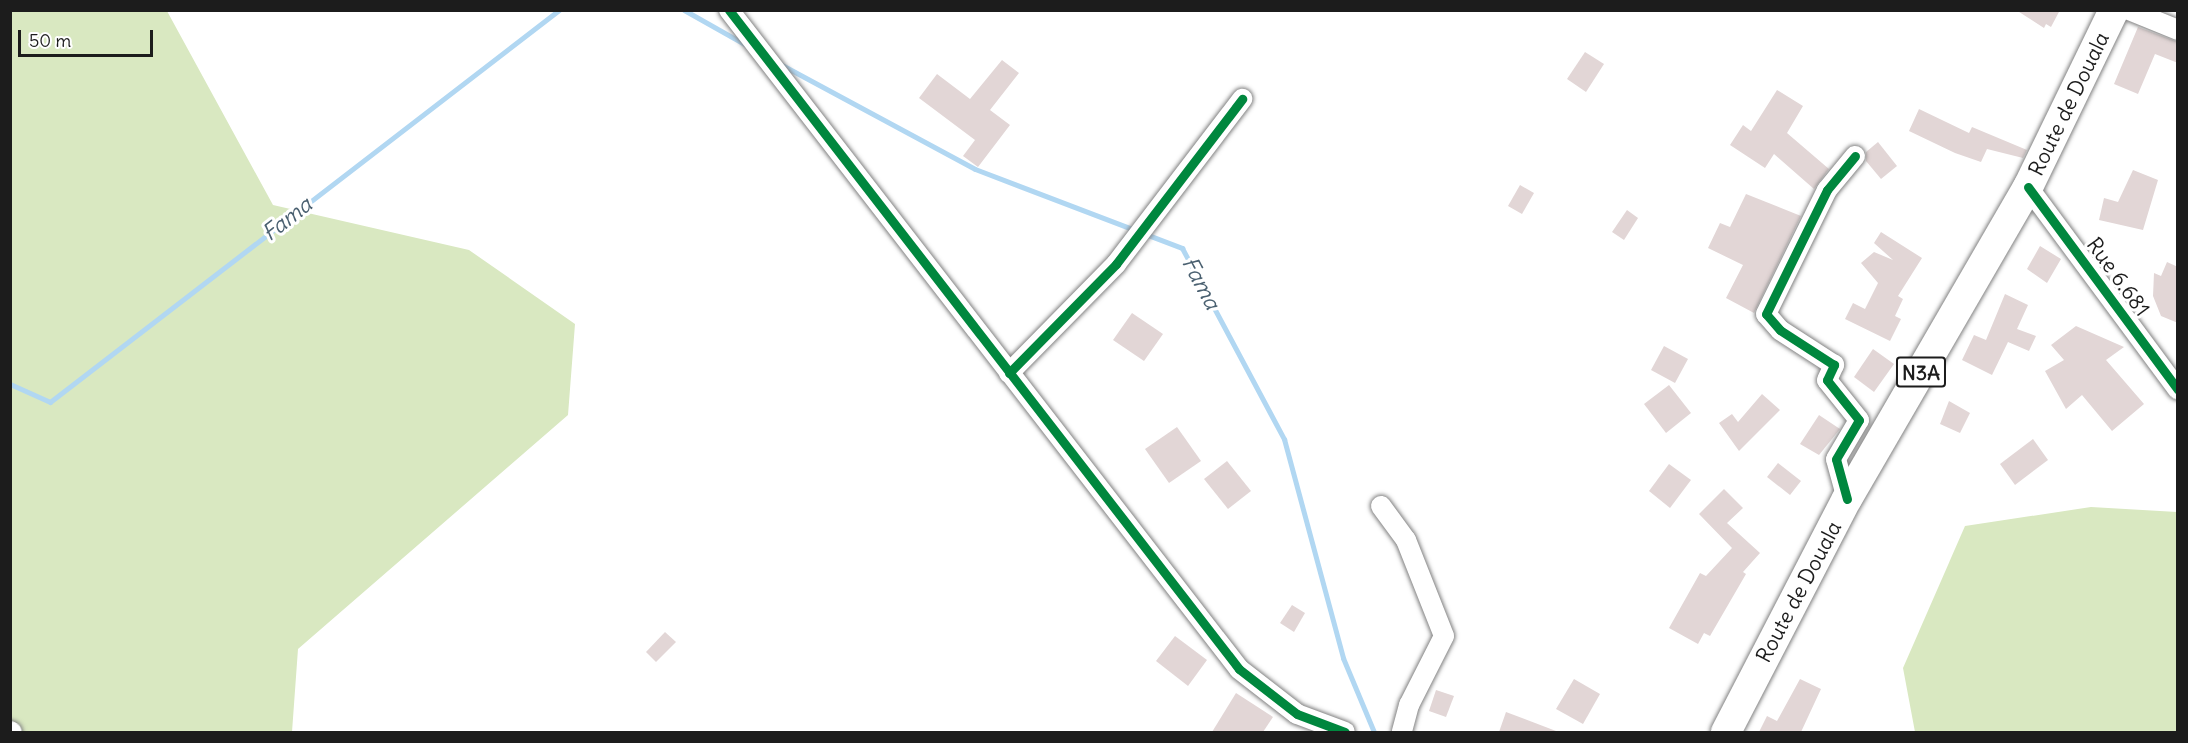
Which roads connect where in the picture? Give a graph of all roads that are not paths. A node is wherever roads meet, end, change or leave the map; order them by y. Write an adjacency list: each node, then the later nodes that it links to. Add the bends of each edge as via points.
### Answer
1 (729, 10): 8 (street)
2 (2114, 10): 7 (highway, Route de Douala / N3A)
3 (2129, 10): 4 (street)
4 (2178, 30)
5 (1242, 99): 8 (street, via 1116,264)
6 (1856, 156): 10 (street, via 1827,190 1766,314 1780,330 1834,365 1827,380 1858,420 1836,459)
7 (2028, 187): 9 (street, Rue 6.681); 10 (highway, Route de Douala / N3A)
8 (1009, 373): 12 (street, via 1239,669 1297,714)
9 (2178, 390)
10 (1847, 499): 14 (highway, Route de Douala / N3A)
11 (1381, 506): 13 (street, via 1406,540 1444,636 1409,705)
12 (1344, 732)
13 (1402, 732)
14 (1726, 732)

